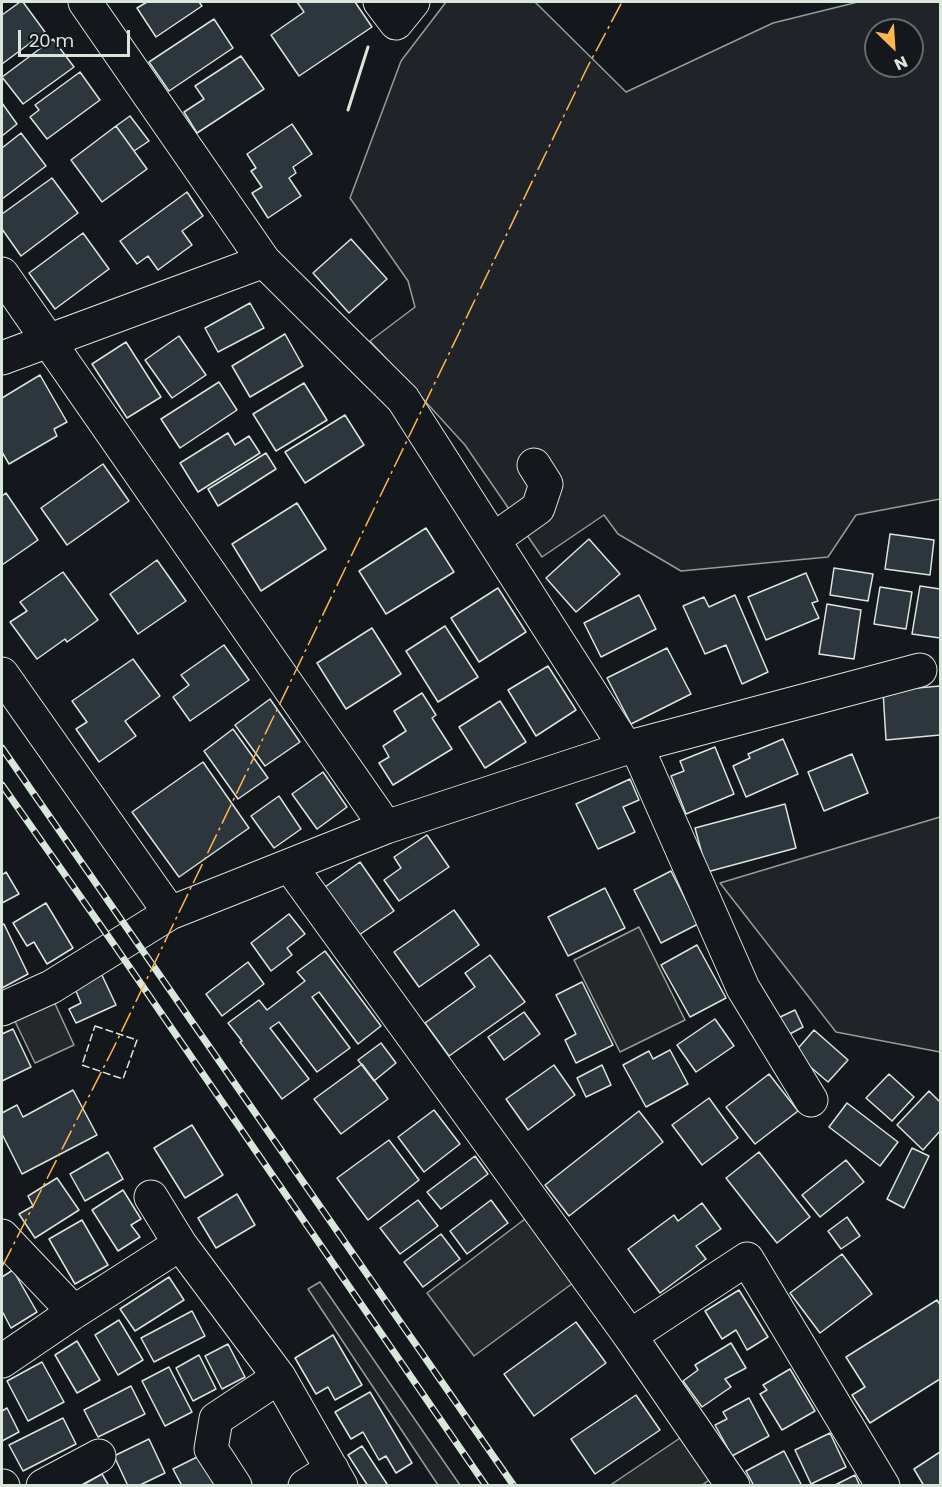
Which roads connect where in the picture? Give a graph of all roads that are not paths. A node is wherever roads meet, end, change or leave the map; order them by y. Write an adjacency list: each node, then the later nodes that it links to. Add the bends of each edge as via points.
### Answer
1 (85, 2): 4 (street)
2 (380, 2): 3 (street, via 396,23)
3 (413, 2)
4 (264, 261): 6 (street); 9 (street, via 403,399)
5 (2, 274): 6 (street)
6 (49, 341): 7 (street); 13 (street)
7 (2, 358)
8 (534, 465): 9 (street, via 546,484 538,508)
9 (493, 540): 12 (street)
10 (920, 670): 12 (street)
11 (2, 674): 15 (street)
12 (631, 746): 13 (street); 17 (street, via 743,988)
13 (386, 827): 14 (street)
14 (290, 866): 15 (street); 22 (street)
15 (170, 913): 16 (street, via 51,987)
16 (2, 1009)
17 (811, 1100)
18 (151, 1197): 20 (street)
19 (2, 1236): 21 (street)
20 (180, 1244): 21 (street); 24 (street)
21 (74, 1312): 23 (street)
22 (630, 1336): 29 (street); 30 (street, via 747,1259)
23 (2, 1361)
24 (279, 1377): 26 (street); 28 (street, via 216,1419 211,1449)
25 (99, 1456): 27 (street)
26 (326, 1480)
27 (43, 1485)
28 (235, 1485)
29 (733, 1485)
30 (884, 1485)

